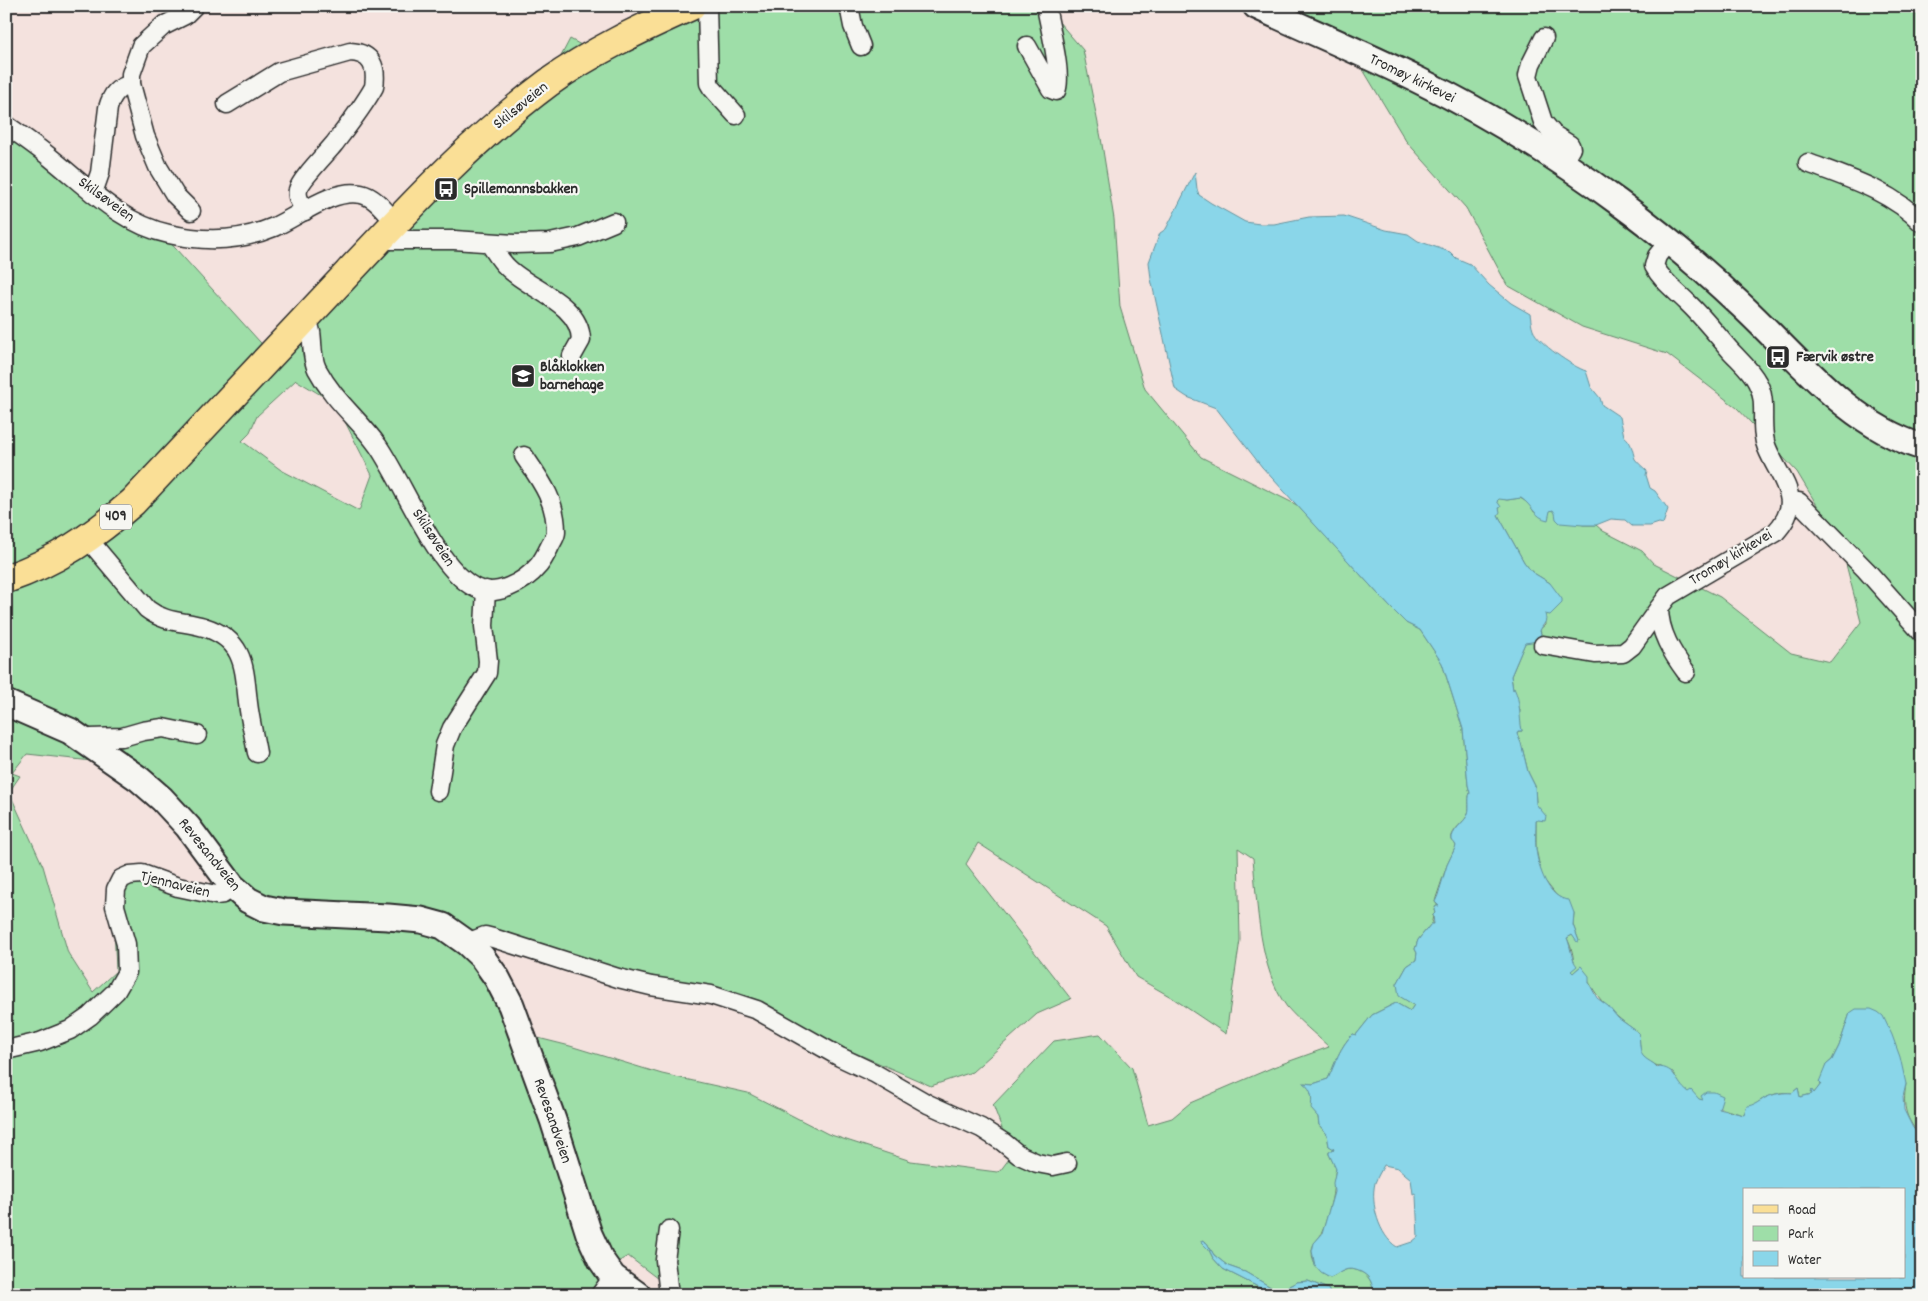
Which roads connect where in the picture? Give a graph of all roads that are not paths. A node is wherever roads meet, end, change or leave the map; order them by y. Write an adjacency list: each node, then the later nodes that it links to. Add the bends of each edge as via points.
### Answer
1 (194, 6): 11 (street, via 185,15 163,26 142,46 131,74)
2 (690, 6): 7 (main road, Skilsøveien / 409)
3 (707, 6): 13 (street, via 709,82)
4 (849, 6): 9 (street)
5 (1046, 6): 10 (street, via 1057,68 1056,91 1050,89)
6 (1256, 6): 15 (main road, Tromøy kirkevei, via 1419,80)
7 (664, 12): 22 (main road, Skilsøveien / 409, via 549,82 503,118)
8 (1544, 38): 15 (street, via 1528,76 1543,122 1570,145)
9 (861, 46)
10 (1027, 46)
11 (131, 84): 17 (street, via 121,87 111,97 100,173); 18 (street, via 145,136 158,167 175,195)
12 (227, 104): 19 (street, via 279,72 350,52 367,56 376,76 374,87 335,144 301,182 297,192)
13 (736, 114)
14 (6, 125): 17 (street, Skilsøveien)
15 (1562, 163): 23 (main road, Tromøy kirkevei)
16 (1808, 163): 21 (street, via 1865,184)
17 (93, 193): 19 (street, Skilsøveien, via 124,217 150,229 198,239 250,235)
18 (191, 211)
19 (305, 211): 22 (street, Skilsøveien, via 335,196 363,194 374,200)
20 (614, 222): 24 (street, via 578,237 550,242)
21 (1922, 223)
22 (389, 230): 24 (street, via 389,240); 25 (main road, Skilsøveien / 409)
23 (1669, 241): 27 (main road, Tromøy kirkevei, via 1742,306 1830,392 1861,417); 29 (street, via 1657,256 1654,266 1660,278 1689,303 1756,380 1763,400 1765,443 1789,491)
24 (490, 243): 26 (street, via 506,266 548,295 578,323 581,340)
25 (306, 317): 30 (main road, Skilsøveien / 409, via 133,502); 32 (street, Skilsøveien, via 311,330 312,354 330,391 377,445 448,563 474,588)
26 (572, 356)
27 (1922, 447)
28 (524, 456): 32 (street, via 553,504 556,534 540,564 526,577 506,588)
29 (1791, 502): 33 (street, Tromøy kirkevei, via 1784,523 1775,533 1668,596); 34 (street, via 1799,502 1866,570)
30 (88, 539): 31 (main road, Skilsøveien / 409, via 58,558); 40 (street, via 156,616 214,630 237,648 246,681)
31 (6, 579)
32 (486, 590): 41 (street, via 487,673 452,728)
33 (1659, 608): 35 (street, Tromøy kirkevei, via 1632,646 1623,653 1595,654); 36 (street, via 1662,630)
34 (1922, 634)
35 (1543, 645)
36 (1686, 672)
37 (6, 703): 39 (main road, Revesandveien, via 44,718)
38 (196, 735): 39 (street, via 163,728 122,737 91,738)
39 (87, 742): 42 (main road, Revesandveien, via 162,799 188,827)
40 (257, 753)
41 (438, 791)
42 (232, 886): 43 (main road, Revesandveien, via 264,908 421,920 443,926); 44 (street, Tjennaveien, via 223,894 216,895 142,874 121,878 116,889 116,906 126,944 127,972 116,991 70,1030 40,1042)
43 (467, 943): 45 (street, via 485,936 618,978 743,1004 928,1104 981,1128 1019,1155 1054,1166); 47 (main road, Revesandveien, via 497,978 511,1005 589,1234 601,1260)
44 (6, 1050)
45 (1067, 1163)
46 (670, 1230): 49 (street, via 665,1260)
47 (606, 1286): 48 (main road, Revesandveien)
48 (638, 1295)
49 (669, 1295)

